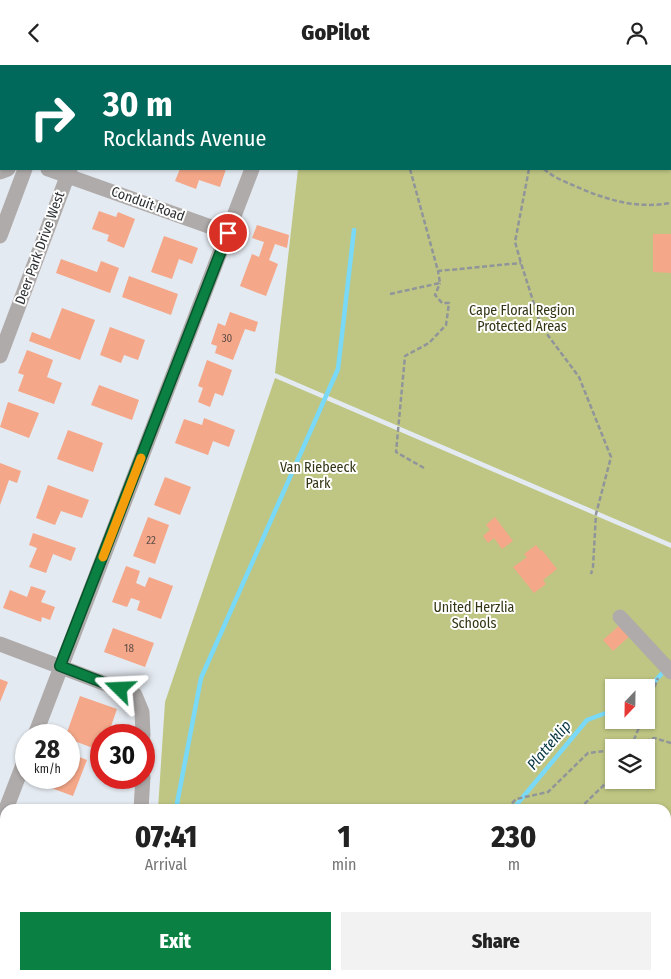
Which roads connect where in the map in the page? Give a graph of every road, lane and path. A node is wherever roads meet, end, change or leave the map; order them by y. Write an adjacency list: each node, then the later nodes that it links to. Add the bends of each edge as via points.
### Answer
1 (25, 170): 10 (street)
2 (55, 170): 7 (street, Conduit Road)
3 (252, 170): 9 (street)
4 (410, 170): 12 (path)
5 (529, 170): 11 (path, via 515,242)
6 (546, 170): 8 (path, via 565,182 614,201)
7 (68, 172): 9 (street, Conduit Road); 15 (street, Deer Park Drive West)
8 (671, 203)
9 (228, 233): 20 (street)
10 (0, 236)
11 (521, 263): 12 (path); 17 (path, via 541,326 579,377 611,457 596,513)
12 (438, 271): 13 (path)
13 (440, 283): 14 (path); 16 (path, via 435,295 442,303 449,303 446,325 429,343 405,356 400,389 396,452)
14 (390, 294)
15 (0, 356)
16 (424, 468)
17 (591, 573)
18 (620, 617): 21 (street)
19 (0, 644): 20 (street)
20 (60, 666): 23 (street); 24 (street, via 135,695 142,712)
21 (667, 668): 22 (path)
22 (655, 691)
23 (38, 724)
24 (143, 724)
25 (638, 729): 26 (path, via 631,747 654,738)
26 (671, 743)
27 (605, 751): 33 (path, via 588,753 548,792 516,799)
28 (605, 783): 34 (path)
29 (15, 786): 31 (street)
30 (142, 789): 32 (street)
31 (8, 804)
32 (141, 804)
33 (511, 804)
34 (584, 804)

